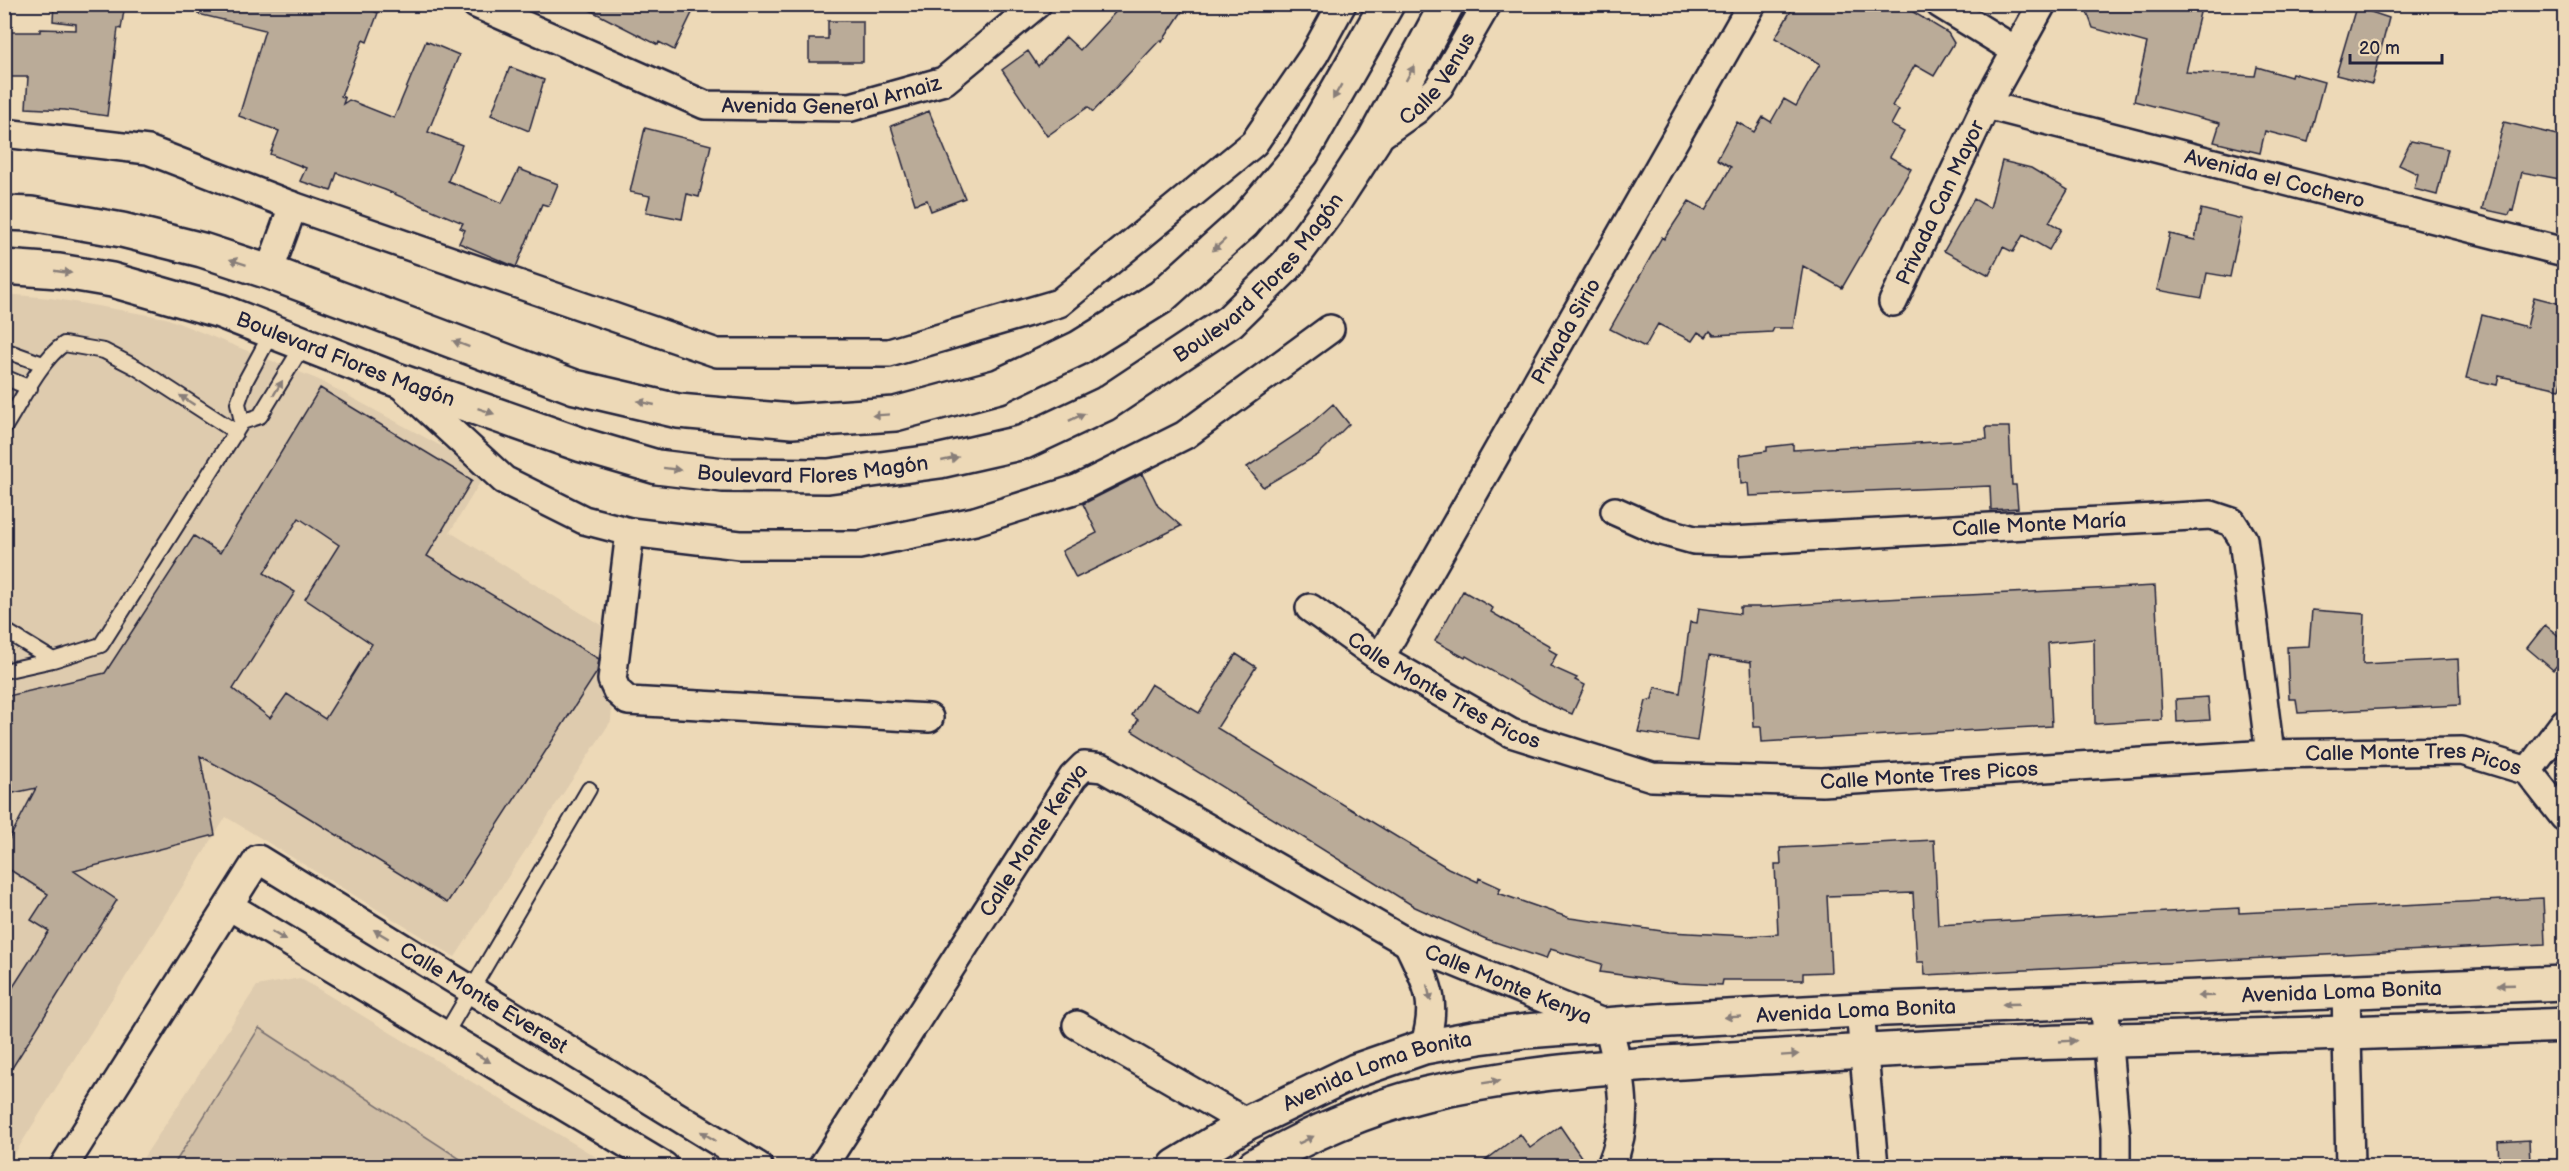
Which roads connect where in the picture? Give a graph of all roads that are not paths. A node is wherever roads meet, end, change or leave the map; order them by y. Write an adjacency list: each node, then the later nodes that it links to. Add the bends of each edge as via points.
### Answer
1 (476, 4): 2 (street, Avenida General Arnaiz, via 705,105 851,107 944,81)
2 (1037, 4)
3 (1342, 4): 14 (street, via 1314,55 1254,143 1059,303 889,353 717,352)
4 (1387, 4): 18 (main road, one-way to 18, via 1302,153 1243,223 1161,297 1080,348 999,386 895,414 792,421 667,408 575,387)
5 (1447, 4): 13 (main road, Boulevard Flores Magón, one-way to 5)
6 (1487, 4): 13 (street, Calle Venus, via 1439,87 1416,110)
7 (1752, 4): 34 (street, Privada Sirio)
8 (1940, 4): 10 (street)
9 (2042, 4): 10 (street, Privada Can Mayor)
10 (2015, 50): 11 (street, Privada Can Mayor)
11 (1986, 105): 16 (street, Avenida el Cochero); 19 (street, Privada Can Mayor)
12 (4, 133): 14 (street, via 148,150)
13 (1374, 140): 26 (main road, Boulevard Flores Magón, one-way to 13, via 657,467 723,475 828,476 940,461 1024,442 1105,404 1230,321 1286,266 1333,204)
14 (293, 206): 18 (street)
15 (4, 213): 18 (main road, one-way to 15, via 122,230)
16 (2565, 252)
17 (4, 267): 21 (main road, Boulevard Flores Magón, one-way to 21, via 112,280)
18 (269, 272)
19 (1893, 302)
20 (1330, 329): 31 (street, via 1185,435 1077,489 975,521 859,545 740,545)
21 (273, 330): 22 (main road, Boulevard Flores Magón); 28 (lane, via 246,380 238,403)
22 (305, 342): 26 (main road, Boulevard Flores Magón); 28 (lane, one-way to 22, via 260,416)
23 (4, 350): 24 (lane)
24 (43, 364): 27 (lane); 28 (lane, one-way to 24, via 104,351 64,344)
25 (4, 377): 27 (lane)
26 (394, 379): 31 (street, via 504,480 584,520)
27 (30, 388): 29 (lane)
28 (239, 427): 35 (lane, via 101,645)
29 (4, 428)
30 (1615, 511): 39 (street, Calle Monte María, via 1658,530 1694,540 1732,541 2211,515 2232,522 2243,539)
31 (630, 532): 37 (street, via 612,680 628,701)
32 (1310, 608): 34 (street, Calle Monte Tres Picos)
33 (4, 630): 35 (lane)
34 (1380, 658): 39 (street, Calle Monte Tres Picos, via 1511,733 1652,777 1822,782)
35 (53, 660): 36 (lane)
36 (4, 671)
37 (929, 718)
38 (2565, 723): 40 (street)
39 (2270, 754): 40 (street, Calle Monte Tres Picos, via 2462,751)
40 (2528, 771): 42 (street, Calle Monte Tres Picos)
41 (589, 789): 46 (lane)
42 (2565, 817)
43 (229, 906): 46 (street, Calle Monte Everest, one-way to 43, via 258,859); 54 (street, one-way to 54); 60 (street, Calle Monte Everest)
44 (1408, 943): 51 (street, Calle Monte Kenya); 56 (street, Calle Monte Kenya, one-way to 56, via 1432,1002); 63 (street, Calle Monte Kenya, via 1103,768 1084,766 1073,777)
45 (2565, 983): 47 (main road, Avenida Loma Bonita, one-way to 47)
46 (471, 989): 54 (lane); 62 (street, Calle Monte Everest, one-way to 46)
47 (2346, 991): 48 (main road, Avenida Loma Bonita, one-way to 48); 53 (street)
48 (2104, 1000): 49 (main road, Avenida Loma Bonita, one-way to 49); 55 (street)
49 (1860, 1010): 51 (main road, Avenida Loma Bonita, one-way to 51); 57 (street)
50 (1077, 1025): 59 (street)
51 (1608, 1025): 56 (main road, Avenida Loma Bonita, via 1526,1031); 58 (street)
52 (2565, 1025): 53 (main road, Avenida Loma Bonita)
53 (2347, 1034): 55 (main road, Avenida Loma Bonita); 69 (street)
54 (445, 1035): 61 (street, one-way to 61)
55 (2109, 1039): 57 (main road, Avenida Loma Bonita, one-way to 55); 68 (street)
56 (1424, 1047): 59 (main road, Avenida Loma Bonita, via 1355,1071)
57 (1863, 1051): 58 (main road, Avenida Loma Bonita, one-way to 57); 67 (street)
58 (1618, 1066): 65 (main road, Avenida Loma Bonita, one-way to 58, via 1344,1121 1423,1095); 66 (street, via 1624,1112)
59 (1247, 1123): 64 (main road, Avenida Loma Bonita)
60 (64, 1167)
61 (664, 1167)
62 (758, 1167)
63 (823, 1167)
64 (1176, 1167)
65 (1254, 1167)
66 (1611, 1167)
67 (1874, 1167)
68 (2116, 1167)
69 (2350, 1167)

